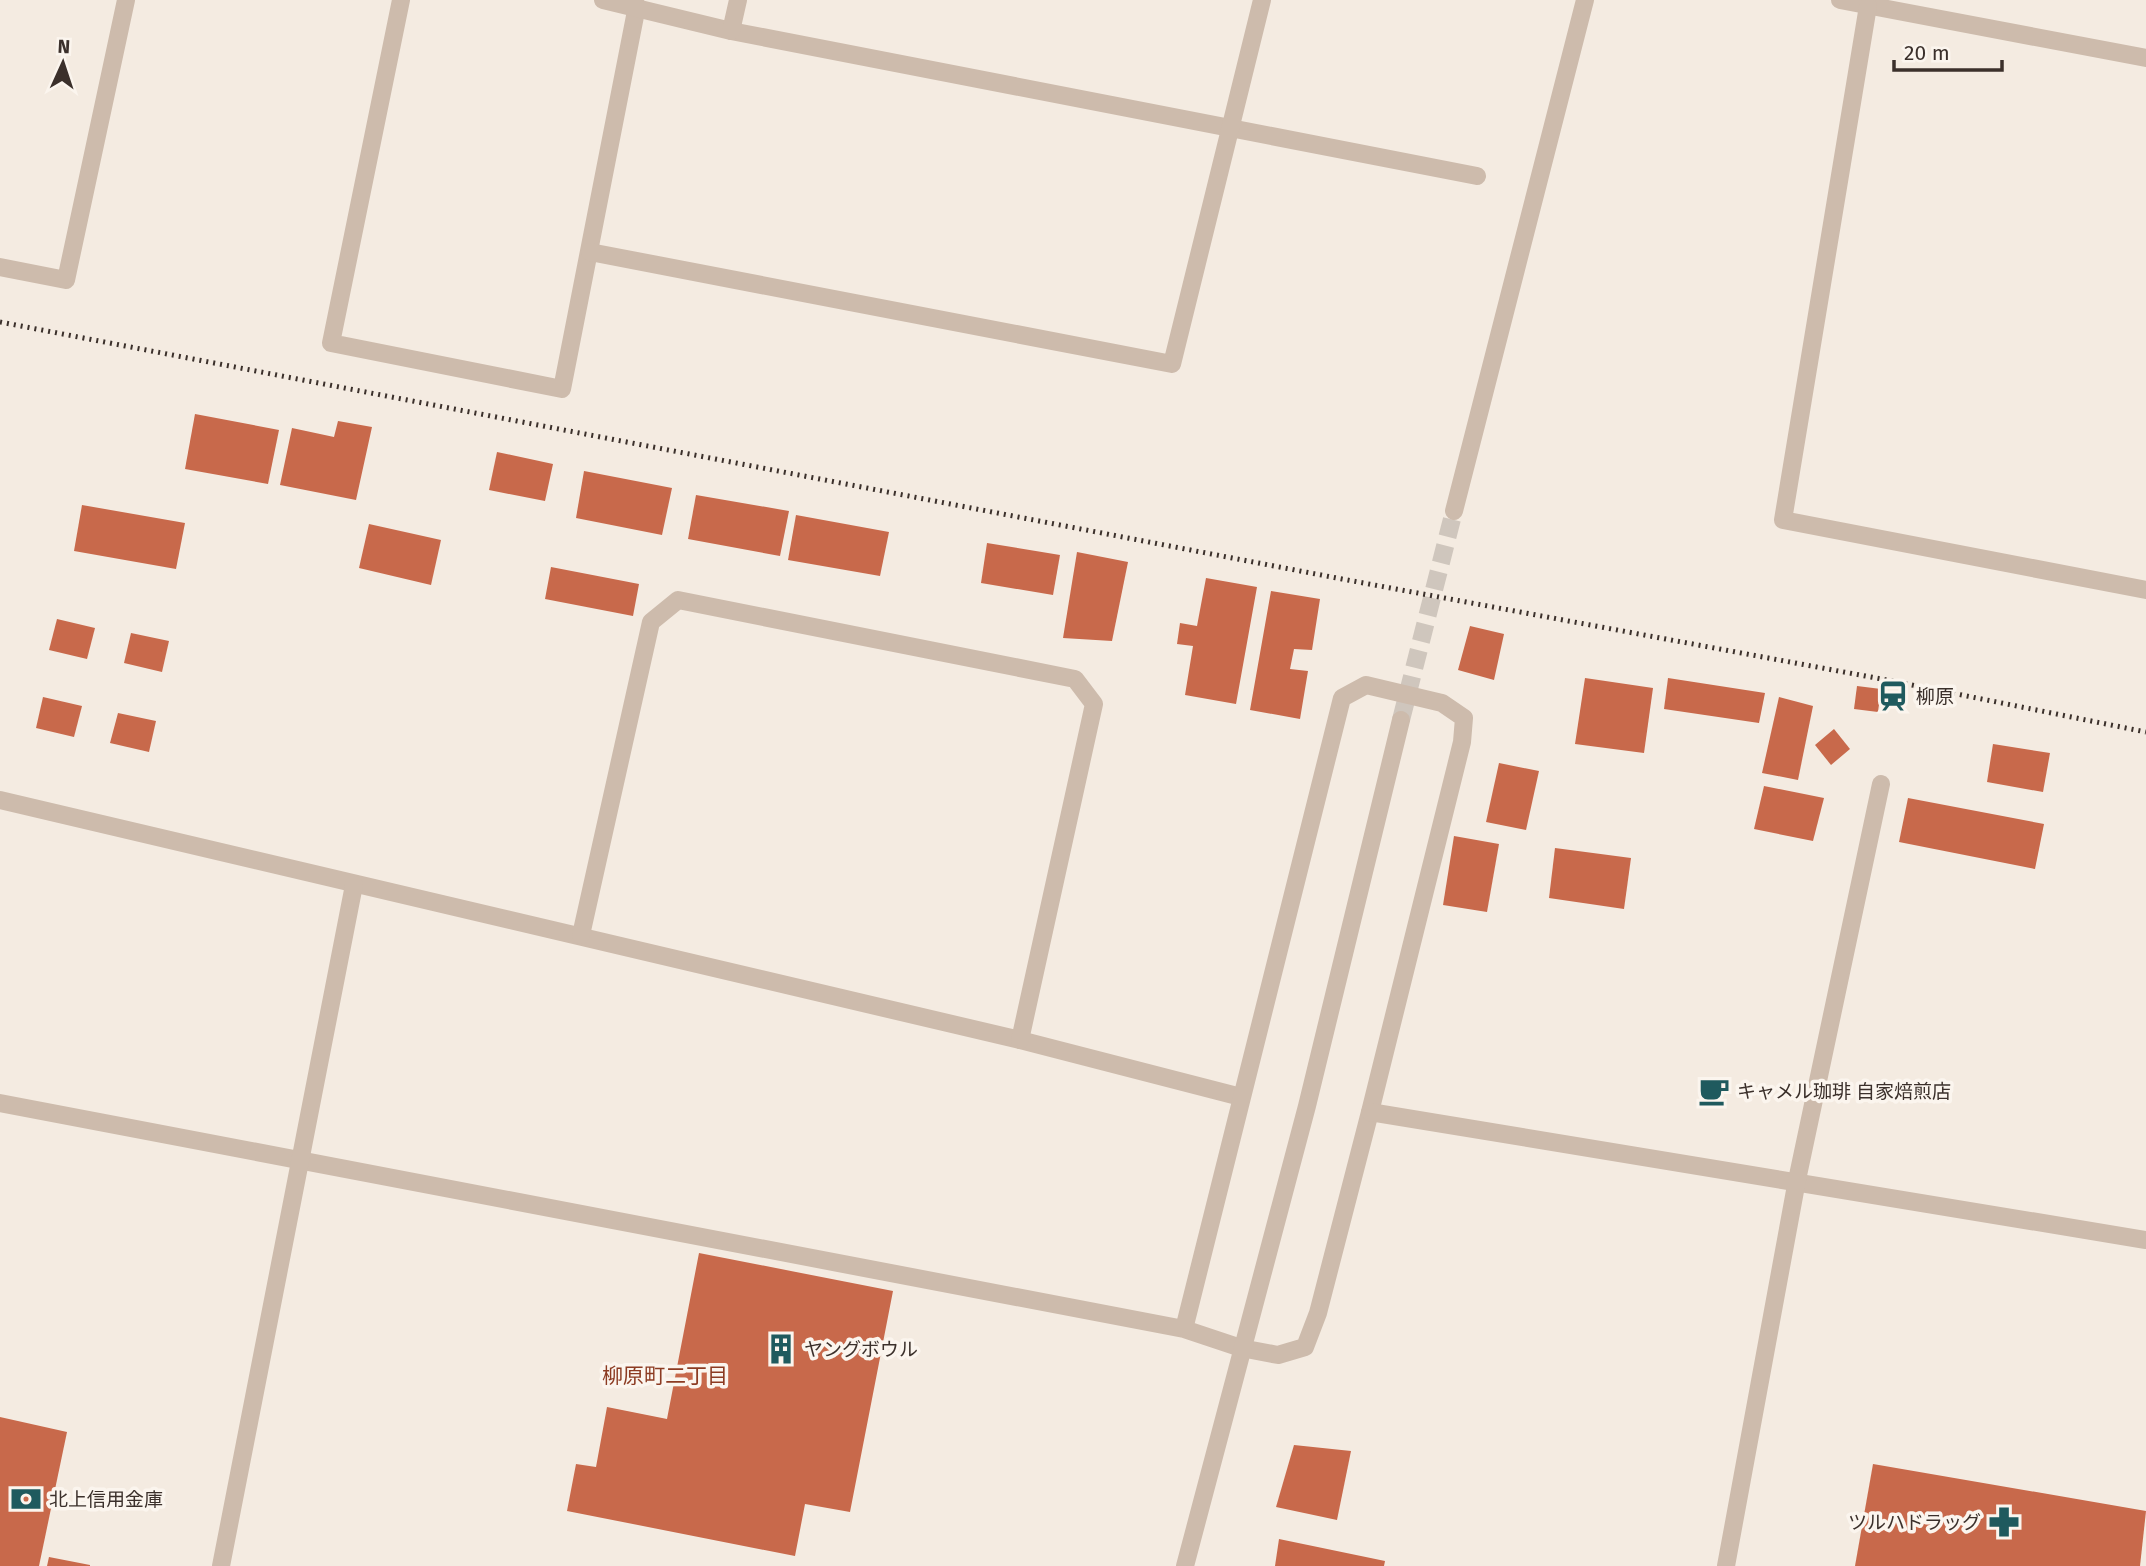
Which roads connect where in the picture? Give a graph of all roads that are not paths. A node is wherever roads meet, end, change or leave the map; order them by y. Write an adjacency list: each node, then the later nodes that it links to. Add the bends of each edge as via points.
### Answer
1 (126, 0): 15 (street, via 66,280)
2 (401, 0): 14 (street, via 331,343 562,389)
3 (603, 0): 8 (street)
4 (738, 0): 10 (street)
5 (1262, 0): 12 (street)
6 (1585, 0): 16 (street)
7 (1840, 0): 9 (street)
8 (637, 6): 10 (street); 14 (street)
9 (1868, 6): 11 (street); 17 (street, via 1783,520)
10 (731, 31): 12 (street)
11 (2146, 58)
12 (1230, 129): 13 (street); 14 (street, via 1172,364)
13 (1477, 176)
14 (590, 252)
15 (0, 267)
16 (1454, 511)
17 (2146, 590)
18 (1401, 720): 31 (street, via 1307,1106)
19 (1881, 784): 28 (street)
20 (0, 800): 21 (street)
21 (354, 885): 22 (street); 27 (street)
22 (580, 935): 23 (street); 23 (street, via 651,622 678,600 1075,679 1094,704)
23 (1020, 1040): 24 (street)
24 (1241, 1097): 26 (street, via 1342,698 1366,685 1442,703 1464,718 1462,742); 30 (street)
25 (0, 1103): 27 (street)
26 (1370, 1112): 28 (street); 31 (street, via 1318,1313 1304,1347 1278,1355)
27 (299, 1160): 30 (street); 32 (street)
28 (1797, 1180): 29 (street); 34 (street)
29 (2146, 1240)
30 (1184, 1329): 31 (street)
31 (1241, 1348): 33 (street)
32 (221, 1566)
33 (1185, 1566)
34 (1726, 1566)

